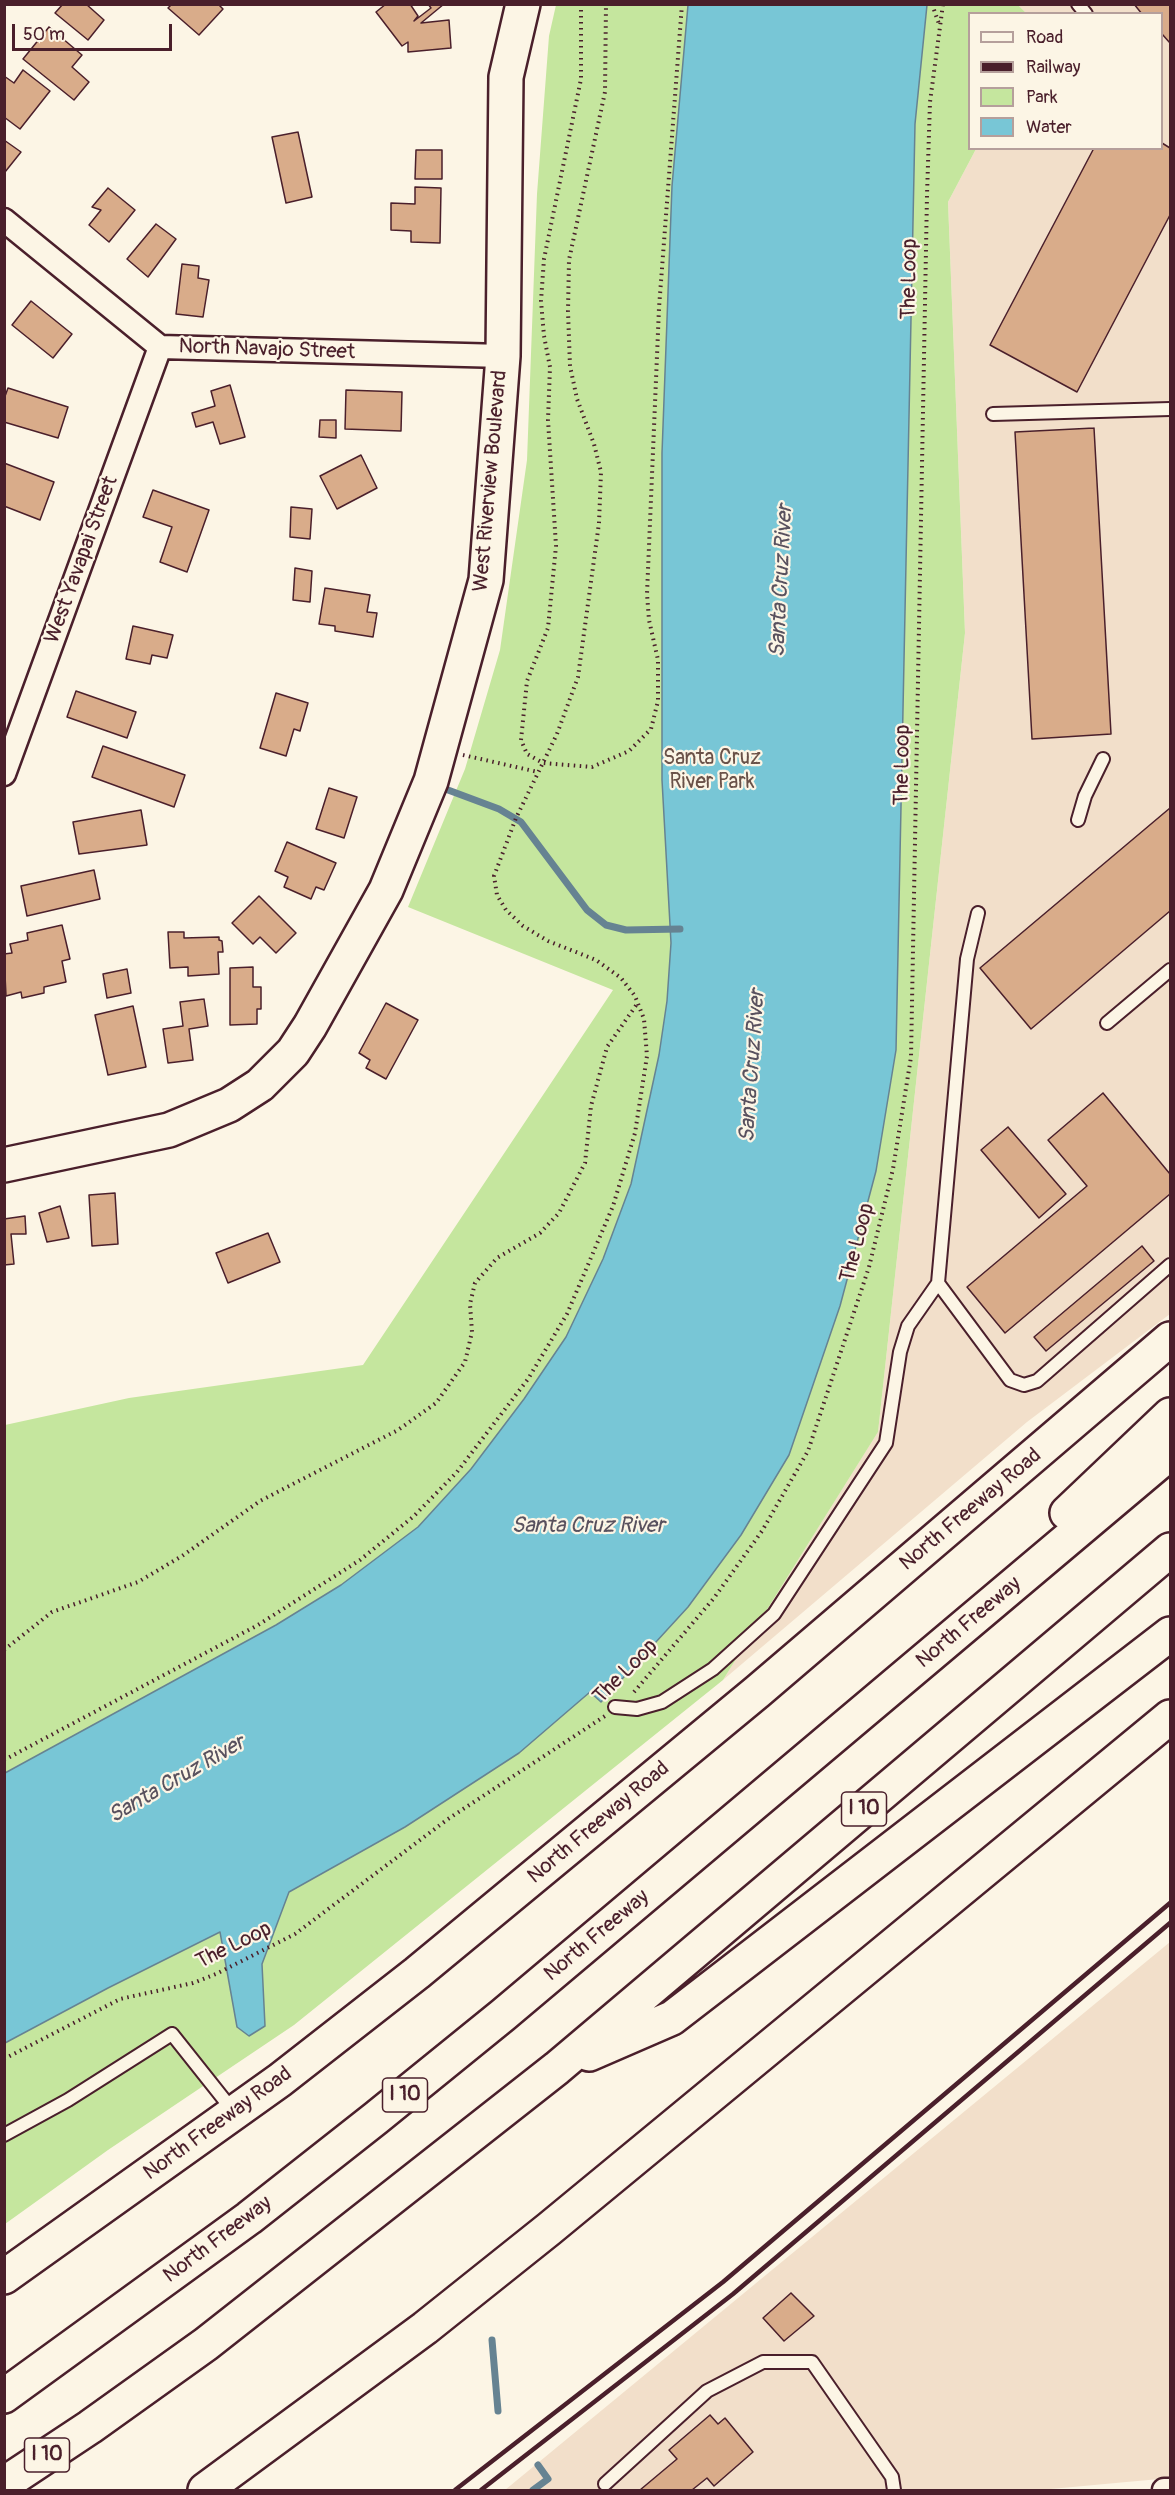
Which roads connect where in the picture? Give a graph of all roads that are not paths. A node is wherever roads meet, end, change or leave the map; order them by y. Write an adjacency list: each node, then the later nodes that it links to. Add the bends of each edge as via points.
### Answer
1 (523, 4): 4 (main road, West Riverview Boulevard, via 506,77)
2 (4, 220): 3 (street, North Navajo Street)
3 (160, 347): 4 (street, North Navajo Street); 8 (street, West Yavapai Street)
4 (503, 356): 13 (main road, West Riverview Boulevard, via 486,580 430,781 386,890 299,1044 260,1086 229,1105 169,1130)
5 (1170, 409): 6 (lane)
6 (993, 414)
7 (1103, 759): 9 (lane)
8 (4, 774)
9 (1078, 820)
10 (978, 914): 15 (lane, via 967,959)
11 (1170, 970): 12 (lane)
12 (1107, 1023)
13 (4, 1165)
14 (1170, 1265): 15 (lane, via 1037,1381 1024,1385 1010,1380)
15 (938, 1284): 21 (lane, via 908,1326 900,1352 886,1443 774,1614 713,1669 662,1702 637,1709)
16 (1170, 1339): 25 (main road, North Freeway Road, via 721,1723 417,1973)
17 (1170, 1415): 23 (main road)
18 (1170, 1453): 23 (main road, North Freeway / I 10)
19 (1170, 1551): 24 (main road, I 10)
20 (1170, 1634): 24 (main road, via 672,2018)
21 (615, 1707)
22 (1170, 1717): 31 (main road, via 549,2229 425,2328)
23 (790, 1774): 28 (main road, North Freeway / I 10, via 367,2126 249,2218)
24 (557, 2068): 29 (main road, I 10, via 240,2318)
25 (234, 2113): 26 (lane, via 172,2034); 27 (main road, North Freeway Road)
26 (4, 2135)
27 (4, 2277)
28 (4, 2396)
29 (4, 2484)
30 (605, 2484): 32 (lane, via 707,2391 763,2362 812,2362 892,2477)
31 (205, 2490)
32 (894, 2490)
33 (1164, 2490): 34 (street)
34 (1170, 2490)

